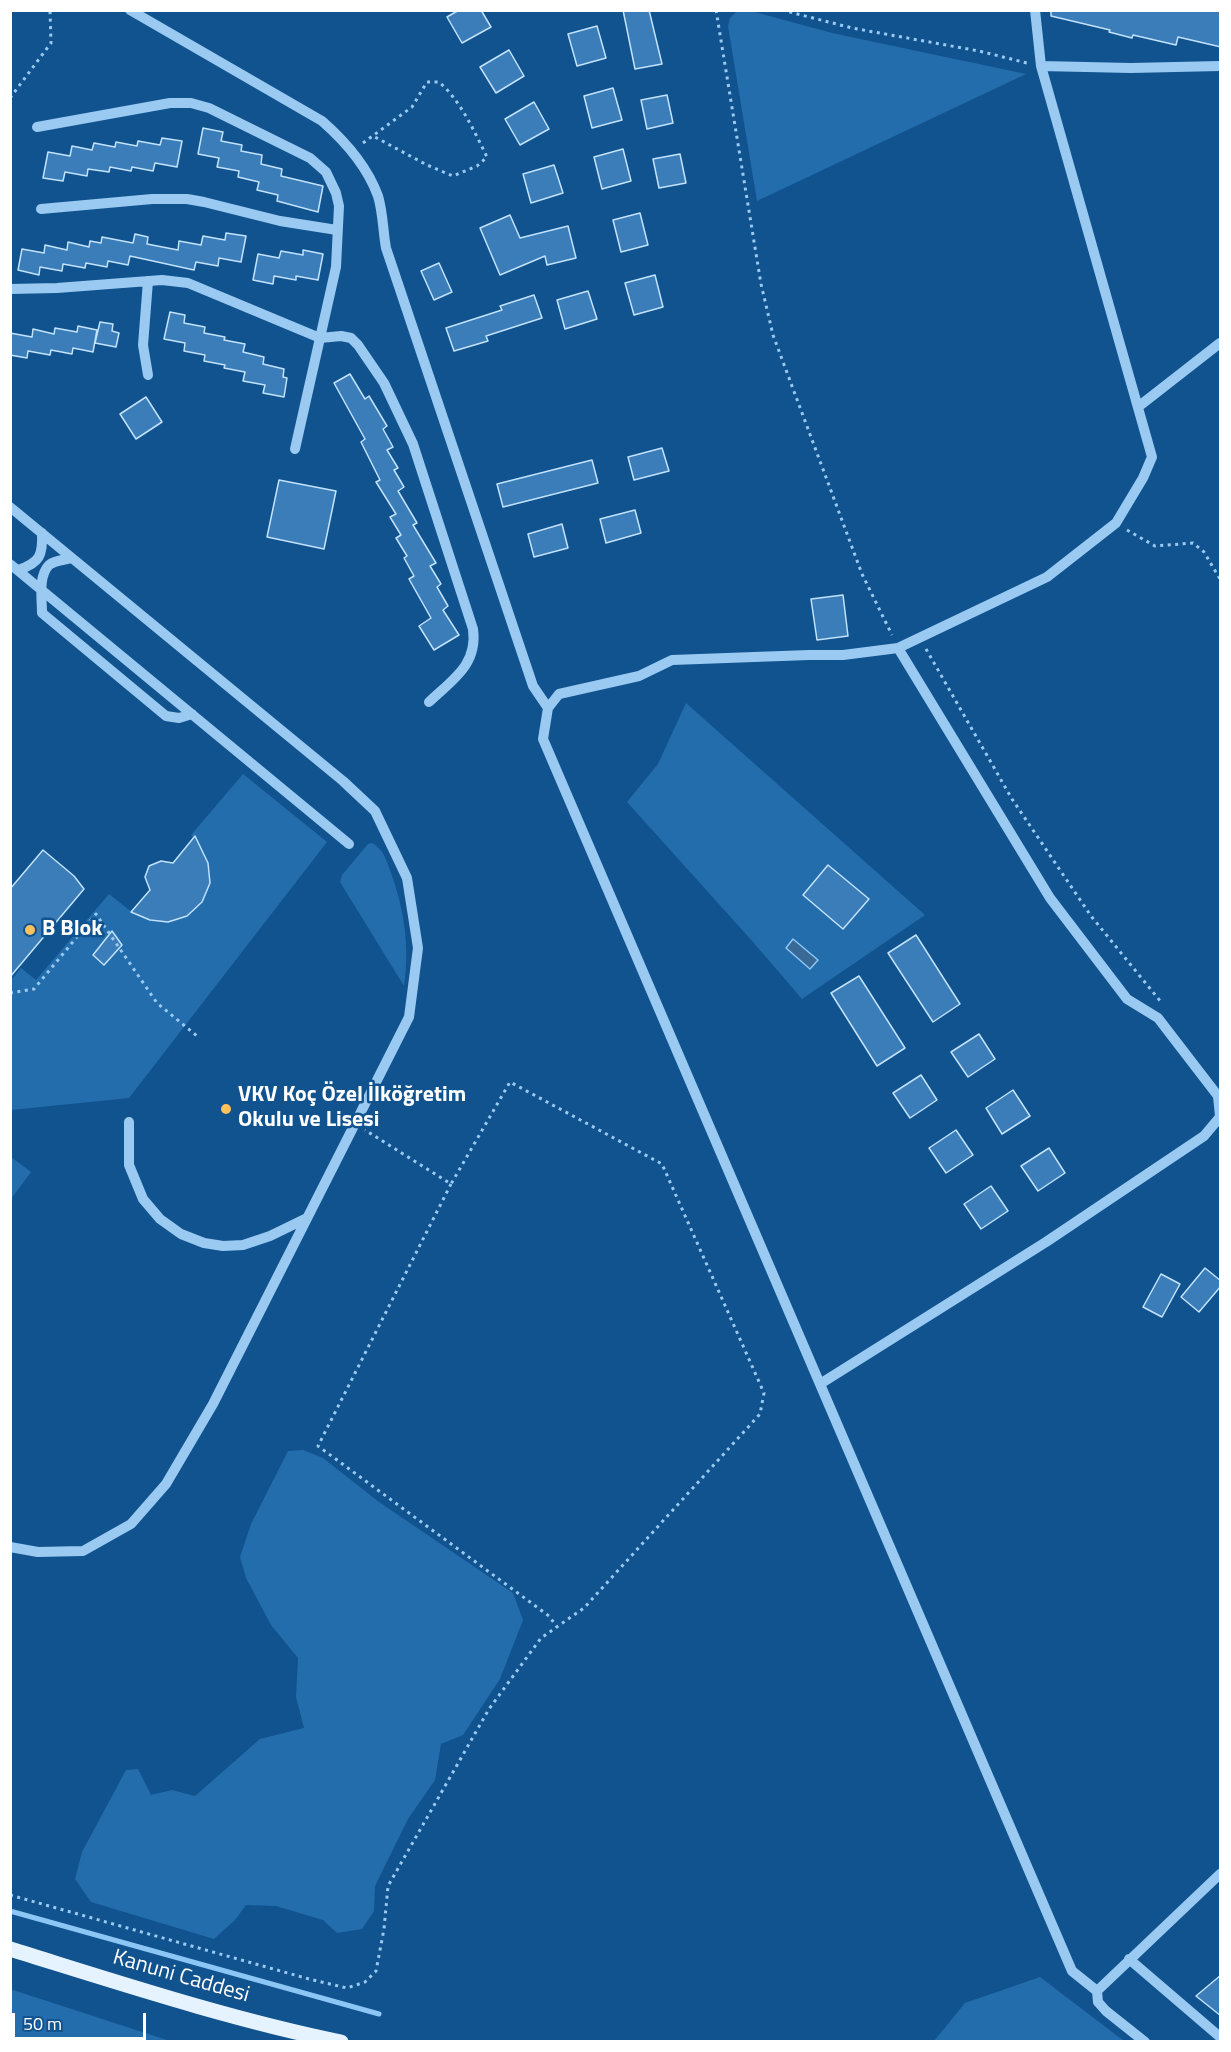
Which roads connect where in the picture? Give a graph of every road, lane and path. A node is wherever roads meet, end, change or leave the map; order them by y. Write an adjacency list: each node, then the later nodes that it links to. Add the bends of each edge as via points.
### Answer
1 (50, 10): 8 (path, via 51,43)
2 (130, 10): 11 (street, via 322,121)
3 (716, 10): 29 (path, via 761,284 773,335 862,574)
4 (782, 10): 6 (path)
5 (1035, 10): 6 (street)
6 (1041, 66): 7 (street); 19 (street)
7 (1221, 66)
8 (10, 98)
9 (37, 127): 13 (street, via 170,103 209,108 318,164 336,193)
10 (373, 136): 10 (path, via 412,106 427,82 439,82 471,125 487,157 453,176); 11 (path)
11 (352, 151): 31 (street, via 378,197 386,248 533,686)
12 (41, 208): 13 (street, via 187,200 290,224)
13 (338, 230): 16 (street, via 336,267)
14 (148, 281): 15 (street); 16 (street, via 188,283); 18 (street, via 143,338)
15 (10, 289)
16 (320, 338): 20 (street); 30 (street, via 351,338 384,383 413,444 473,629 474,649 466,667)
17 (1221, 343): 19 (street)
18 (148, 375)
19 (1138, 406): 22 (street, via 1152,457)
20 (295, 449)
21 (10, 507): 23 (street)
22 (1116, 523): 26 (path, via 1155,546 1193,543 1204,552); 28 (street, via 1047,577)
23 (42, 533): 24 (street); 25 (street, via 39,557 31,566)
24 (72, 558): 27 (street, via 48,566); 39 (street, via 375,811 407,878 418,948 409,1017)
25 (14, 567): 27 (street)
26 (1221, 579)
27 (42, 590): 32 (street); 32 (street, via 42,613 166,716)
28 (920, 639): 29 (street); 35 (path, via 1012,799 1091,916)
29 (898, 648): 31 (street, via 843,655 672,660 639,676 559,694); 37 (street, via 1050,898 1127,999 1158,1018 1218,1096)
30 (429, 702)
31 (548, 708): 42 (street, via 543,739)
32 (192, 714): 33 (street)
33 (349, 844)
34 (10, 993): 36 (path, via 34,989 96,914 157,1003)
35 (1164, 1007)
36 (197, 1036)
37 (1221, 1117): 42 (street, via 1204,1136 1046,1242)
38 (129, 1122): 41 (street, via 129,1165 143,1199 160,1219 181,1234 204,1243 243,1245)
39 (354, 1124): 40 (path); 41 (street)
40 (451, 1184): 44 (path, via 318,1446 549,1616); 44 (path, via 510,1082 662,1164 764,1393 760,1414 584,1608)
41 (307, 1218): 43 (street, via 213,1404 166,1484 131,1524 84,1551 38,1552)
42 (820, 1384): 49 (street, via 1072,1971)
43 (10, 1547)
44 (557, 1627): 46 (path, via 541,1638 489,1709 388,1886 376,1971 365,1982 347,1988 309,1979)
45 (1221, 1874): 48 (street)
46 (10, 1895)
47 (10, 1949): 51 (main road, Kanuni Caddesi, via 168,1998)
48 (1129, 1959): 49 (street); 50 (street)
49 (1097, 1991): 52 (street, via 1098,2002 1106,2011)
50 (1221, 2037)
51 (341, 2042)
52 (1145, 2042)

